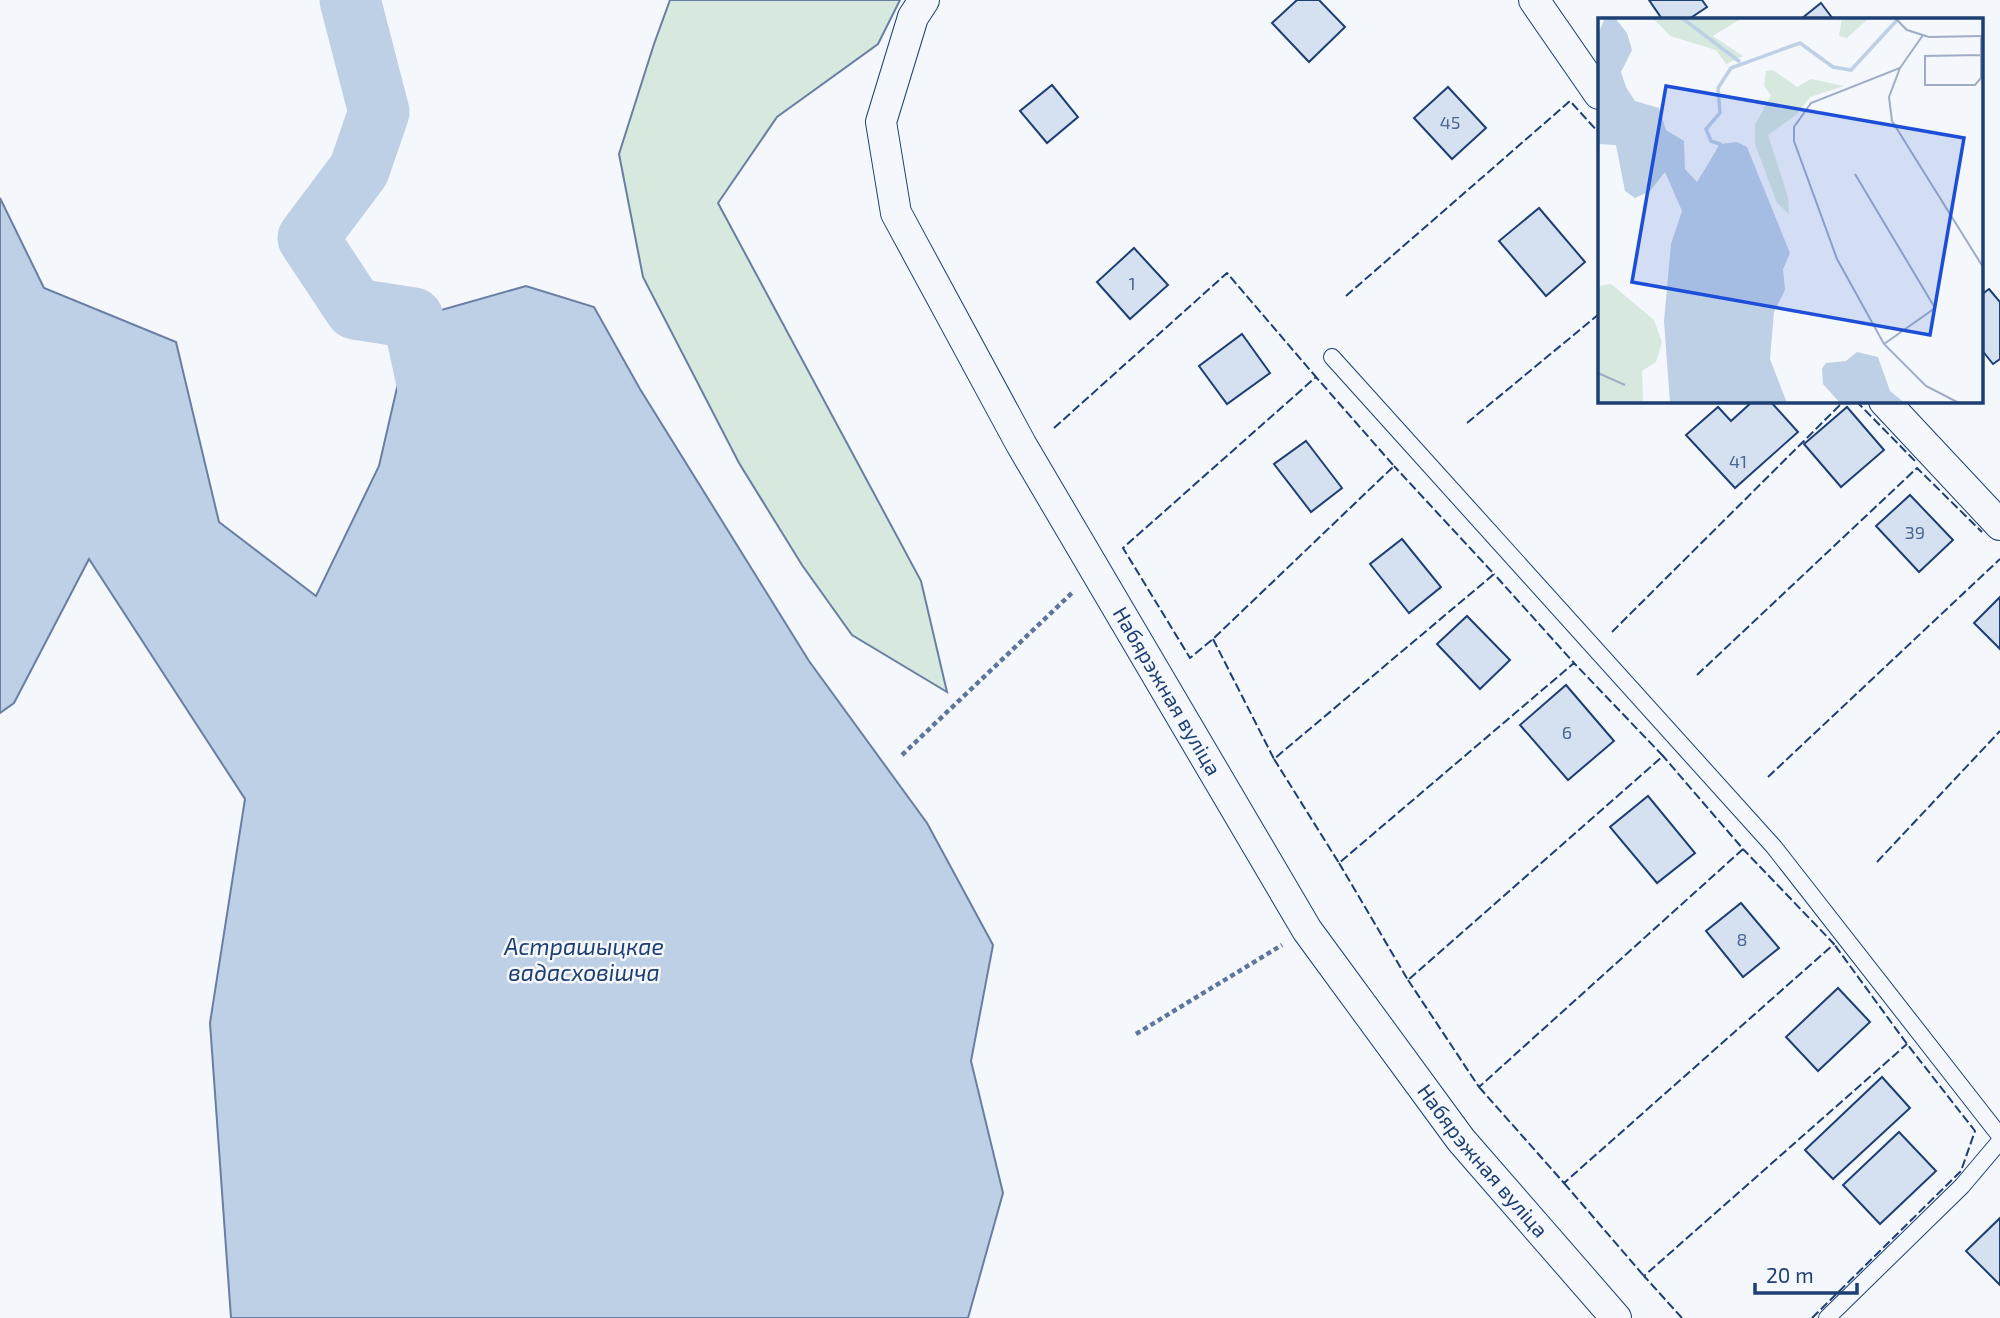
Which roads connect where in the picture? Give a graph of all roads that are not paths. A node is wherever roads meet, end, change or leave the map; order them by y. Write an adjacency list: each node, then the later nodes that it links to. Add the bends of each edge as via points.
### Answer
1 (924, 0): 8 (street, Набярэжная вуліца, via 913,17 880,122 897,213 1094,572 1307,930 1461,1140)
2 (1534, 0): 3 (street)
3 (1598, 93)
4 (1332, 357): 7 (lane, via 1774,847)
5 (1885, 402): 6 (street)
6 (2000, 525)
7 (2000, 1138): 9 (lane, via 1962,1186)
8 (1616, 1318)
9 (1827, 1318)

